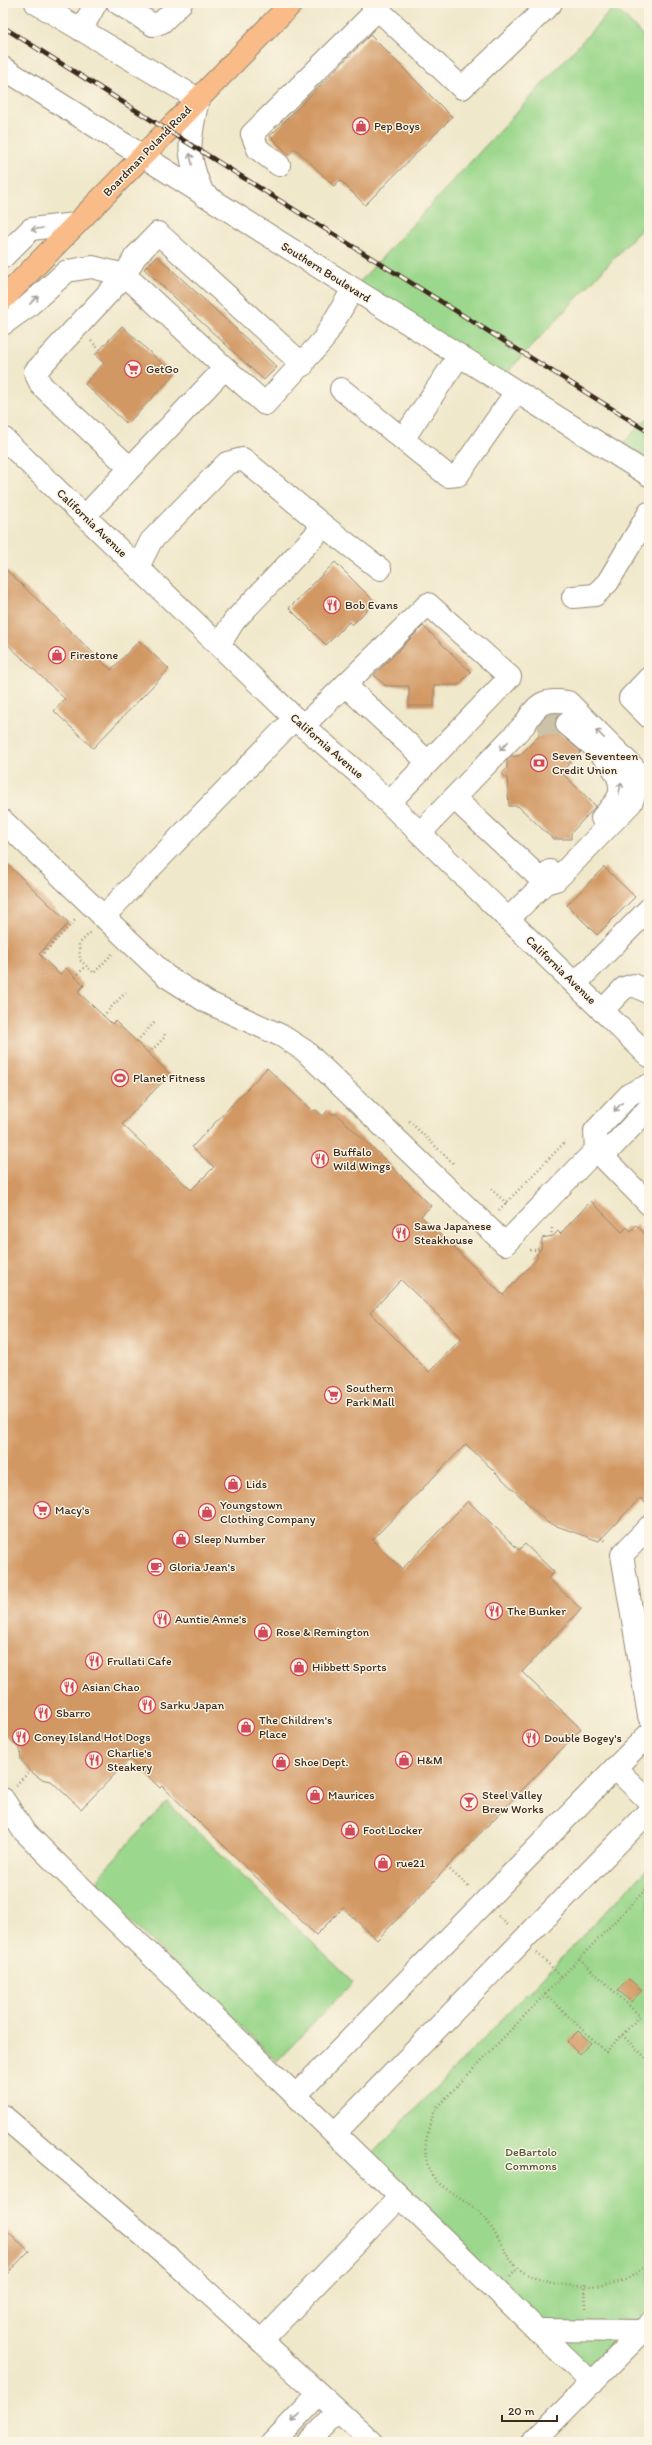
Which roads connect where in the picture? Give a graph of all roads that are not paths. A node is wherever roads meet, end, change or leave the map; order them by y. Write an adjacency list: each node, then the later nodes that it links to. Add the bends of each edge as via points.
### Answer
1 (36, 3): 8 (street)
2 (96, 3): 8 (street)
3 (118, 3): 4 (street, via 154,25 162,22)
4 (181, 3)
5 (551, 3): 7 (street, via 462,88)
6 (282, 6): 10 (main road, Boardman Poland Road)
7 (382, 7): 12 (street, via 252,134 258,149)
8 (81, 30): 10 (street)
9 (3, 68): 11 (street, Southern Boulevard)
10 (198, 99): 11 (main road, Boardman Poland Road); 13 (street, one-way to 10, via 194,173 189,144)
11 (143, 155): 13 (street, Southern Boulevard); 14 (main road, Boardman Poland Road)
12 (279, 165)
13 (204, 196): 17 (street, Southern Boulevard)
14 (76, 224): 15 (street, one-way to 15, via 31,229); 18 (main road, Boardman Poland Road)
15 (3, 257)
16 (125, 275): 19 (street, one-way to 16, via 27,307 67,271 92,267); 21 (street, via 135,257 158,233); 22 (street); 27 (street, via 35,372 41,385)
17 (353, 289): 20 (street, Southern Boulevard); 21 (street, via 323,340)
18 (3, 299)
19 (3, 324)
20 (459, 356): 24 (street, Southern Boulevard); 26 (street)
21 (303, 365): 22 (street, via 264,404)
22 (225, 368): 27 (street)
23 (341, 389): 26 (street)
24 (516, 392): 26 (street, via 458,475 448,476); 28 (street, Southern Boulevard)
25 (3, 438): 30 (street, California Avenue)
26 (403, 440)
27 (130, 468): 30 (street)
28 (649, 475)
29 (649, 513): 34 (street, via 608,582 595,595)
30 (85, 516): 32 (street, California Avenue)
31 (324, 526): 32 (street, via 242,458 227,463 151,541); 33 (street); 35 (street, via 234,621)
32 (138, 568): 35 (street, California Avenue)
33 (380, 569)
34 (573, 597)
35 (219, 645): 39 (street, California Avenue)
36 (649, 678): 38 (street, via 630,698)
37 (345, 685): 39 (street); 41 (street); 41 (street, via 428,604 510,677)
38 (649, 717)
39 (299, 722): 43 (street, California Avenue); 49 (street)
40 (567, 724): 46 (street, one-way to 40, via 549,873 602,819 618,798 621,782 614,768)
41 (428, 762): 43 (street)
42 (454, 798): 45 (street); 46 (street); 46 (street, one-way to 42, via 556,880 631,803 641,779 636,770 568,702 554,699 536,705 532,724)
43 (389, 803): 45 (street, California Avenue)
44 (3, 821): 49 (street)
45 (420, 833): 48 (street, California Avenue)
46 (545, 883): 48 (street)
47 (649, 909): 50 (street)
48 (508, 919): 50 (street, California Avenue)
49 (96, 925): 56 (street, via 187,991 216,1007 282,1036 305,1051 505,1244)
50 (575, 984): 52 (street, California Avenue)
51 (649, 993): 52 (street, via 634,985 624,988)
52 (602, 1010): 53 (street, California Avenue)
53 (649, 1056)
54 (649, 1084): 56 (street, one-way to 56, via 630,1094 595,1131)
55 (649, 1108): 56 (street, via 611,1148)
56 (596, 1150): 57 (street)
57 (649, 1204)
58 (649, 1527): 59 (street, via 622,1555)
59 (649, 1716)
60 (649, 1734): 61 (street)
61 (615, 1768): 63 (street); 65 (street)
62 (3, 1798): 65 (street, via 23,1830)
63 (649, 1801)
64 (649, 1811): 67 (street)
65 (296, 2095): 67 (street)
66 (3, 2116): 71 (street, via 111,2206)
67 (335, 2133): 68 (street)
68 (400, 2197): 70 (street); 71 (street)
69 (646, 2328): 70 (street); 72 (street)
70 (537, 2330): 72 (street)
71 (261, 2341): 73 (street)
72 (592, 2383): 78 (street)
73 (319, 2394): 74 (street); 75 (street, one-way to 75)
74 (338, 2412): 76 (street); 77 (street)
75 (273, 2442)
76 (308, 2442)
77 (372, 2442)
78 (533, 2442)

